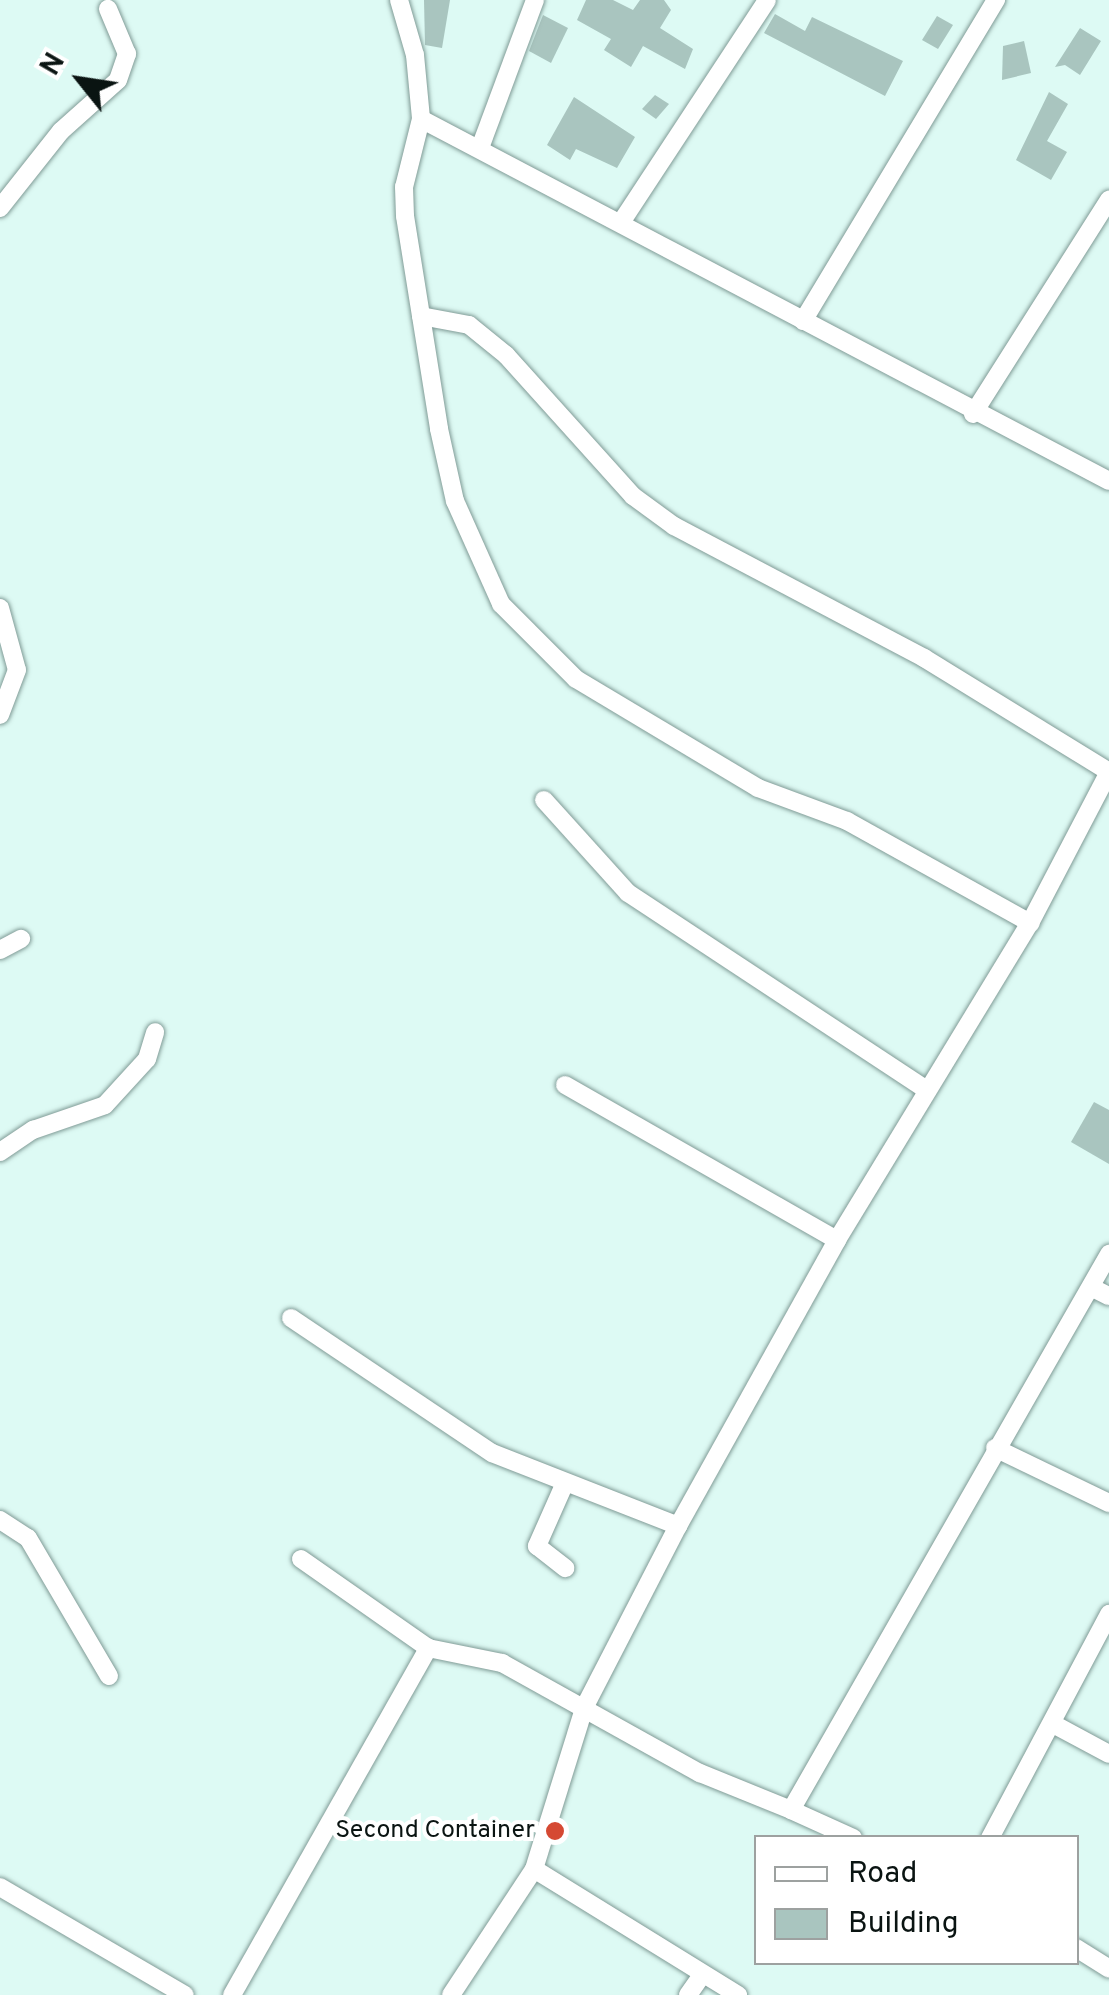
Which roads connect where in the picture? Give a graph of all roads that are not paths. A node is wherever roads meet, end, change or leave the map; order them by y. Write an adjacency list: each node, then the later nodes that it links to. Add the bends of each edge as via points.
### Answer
1 (398, 0): 6 (street, via 415,55)
2 (535, 0): 7 (street)
3 (767, 0): 10 (street)
4 (996, 0): 12 (street)
5 (108, 9): 9 (street, via 127,54 118,80 61,131)
6 (421, 120): 7 (street); 11 (street, via 404,187)
7 (480, 148): 10 (street)
8 (1109, 200): 13 (street)
9 (0, 208)
10 (622, 221): 12 (street)
11 (422, 316): 17 (street, via 469,325 506,355 633,496 674,526 924,658); 19 (street, via 438,429 465,527 501,604 549,658 758,788 847,821)
12 (802, 320): 13 (street)
13 (973, 414): 14 (street)
14 (1109, 481)
15 (0, 608): 16 (street, via 17,670)
16 (0, 715)
17 (1109, 772): 19 (street)
18 (544, 800): 24 (street, via 628,893)
19 (1030, 923): 24 (street)
20 (21, 939): 21 (street)
21 (0, 950)
22 (156, 1032): 25 (street, via 147,1059 105,1104 33,1130)
23 (565, 1085): 26 (street)
24 (927, 1090): 26 (street)
25 (0, 1152)
26 (837, 1240): 35 (street)
27 (1109, 1254): 28 (street)
28 (1091, 1286): 29 (street); 31 (street)
29 (1109, 1296)
30 (291, 1318): 32 (street, via 492,1452)
31 (995, 1448): 33 (street); 45 (street)
32 (564, 1485): 35 (street); 37 (street, via 536,1546)
33 (1109, 1503)
34 (0, 1520): 41 (street, via 28,1538)
35 (678, 1526): 42 (street)
36 (301, 1559): 40 (street)
37 (565, 1568)
38 (1109, 1614): 39 (street)
39 (1105, 1638): 43 (street)
40 (428, 1648): 42 (street, via 502,1663); 54 (street)
41 (109, 1676)
42 (584, 1708): 45 (street, via 700,1773); 48 (street)
43 (1055, 1725): 44 (street); 47 (street)
44 (1109, 1754)
45 (791, 1810): 46 (street)
46 (846, 1835)
47 (992, 1835)
48 (534, 1869): 52 (street); 55 (street)
49 (0, 1887): 53 (street)
50 (1079, 1950): 51 (street)
51 (1109, 1969)
52 (702, 1975): 56 (street); 57 (street)
53 (186, 1995)
54 (232, 1995)
55 (451, 1995)
56 (688, 1995)
57 (738, 1995)

